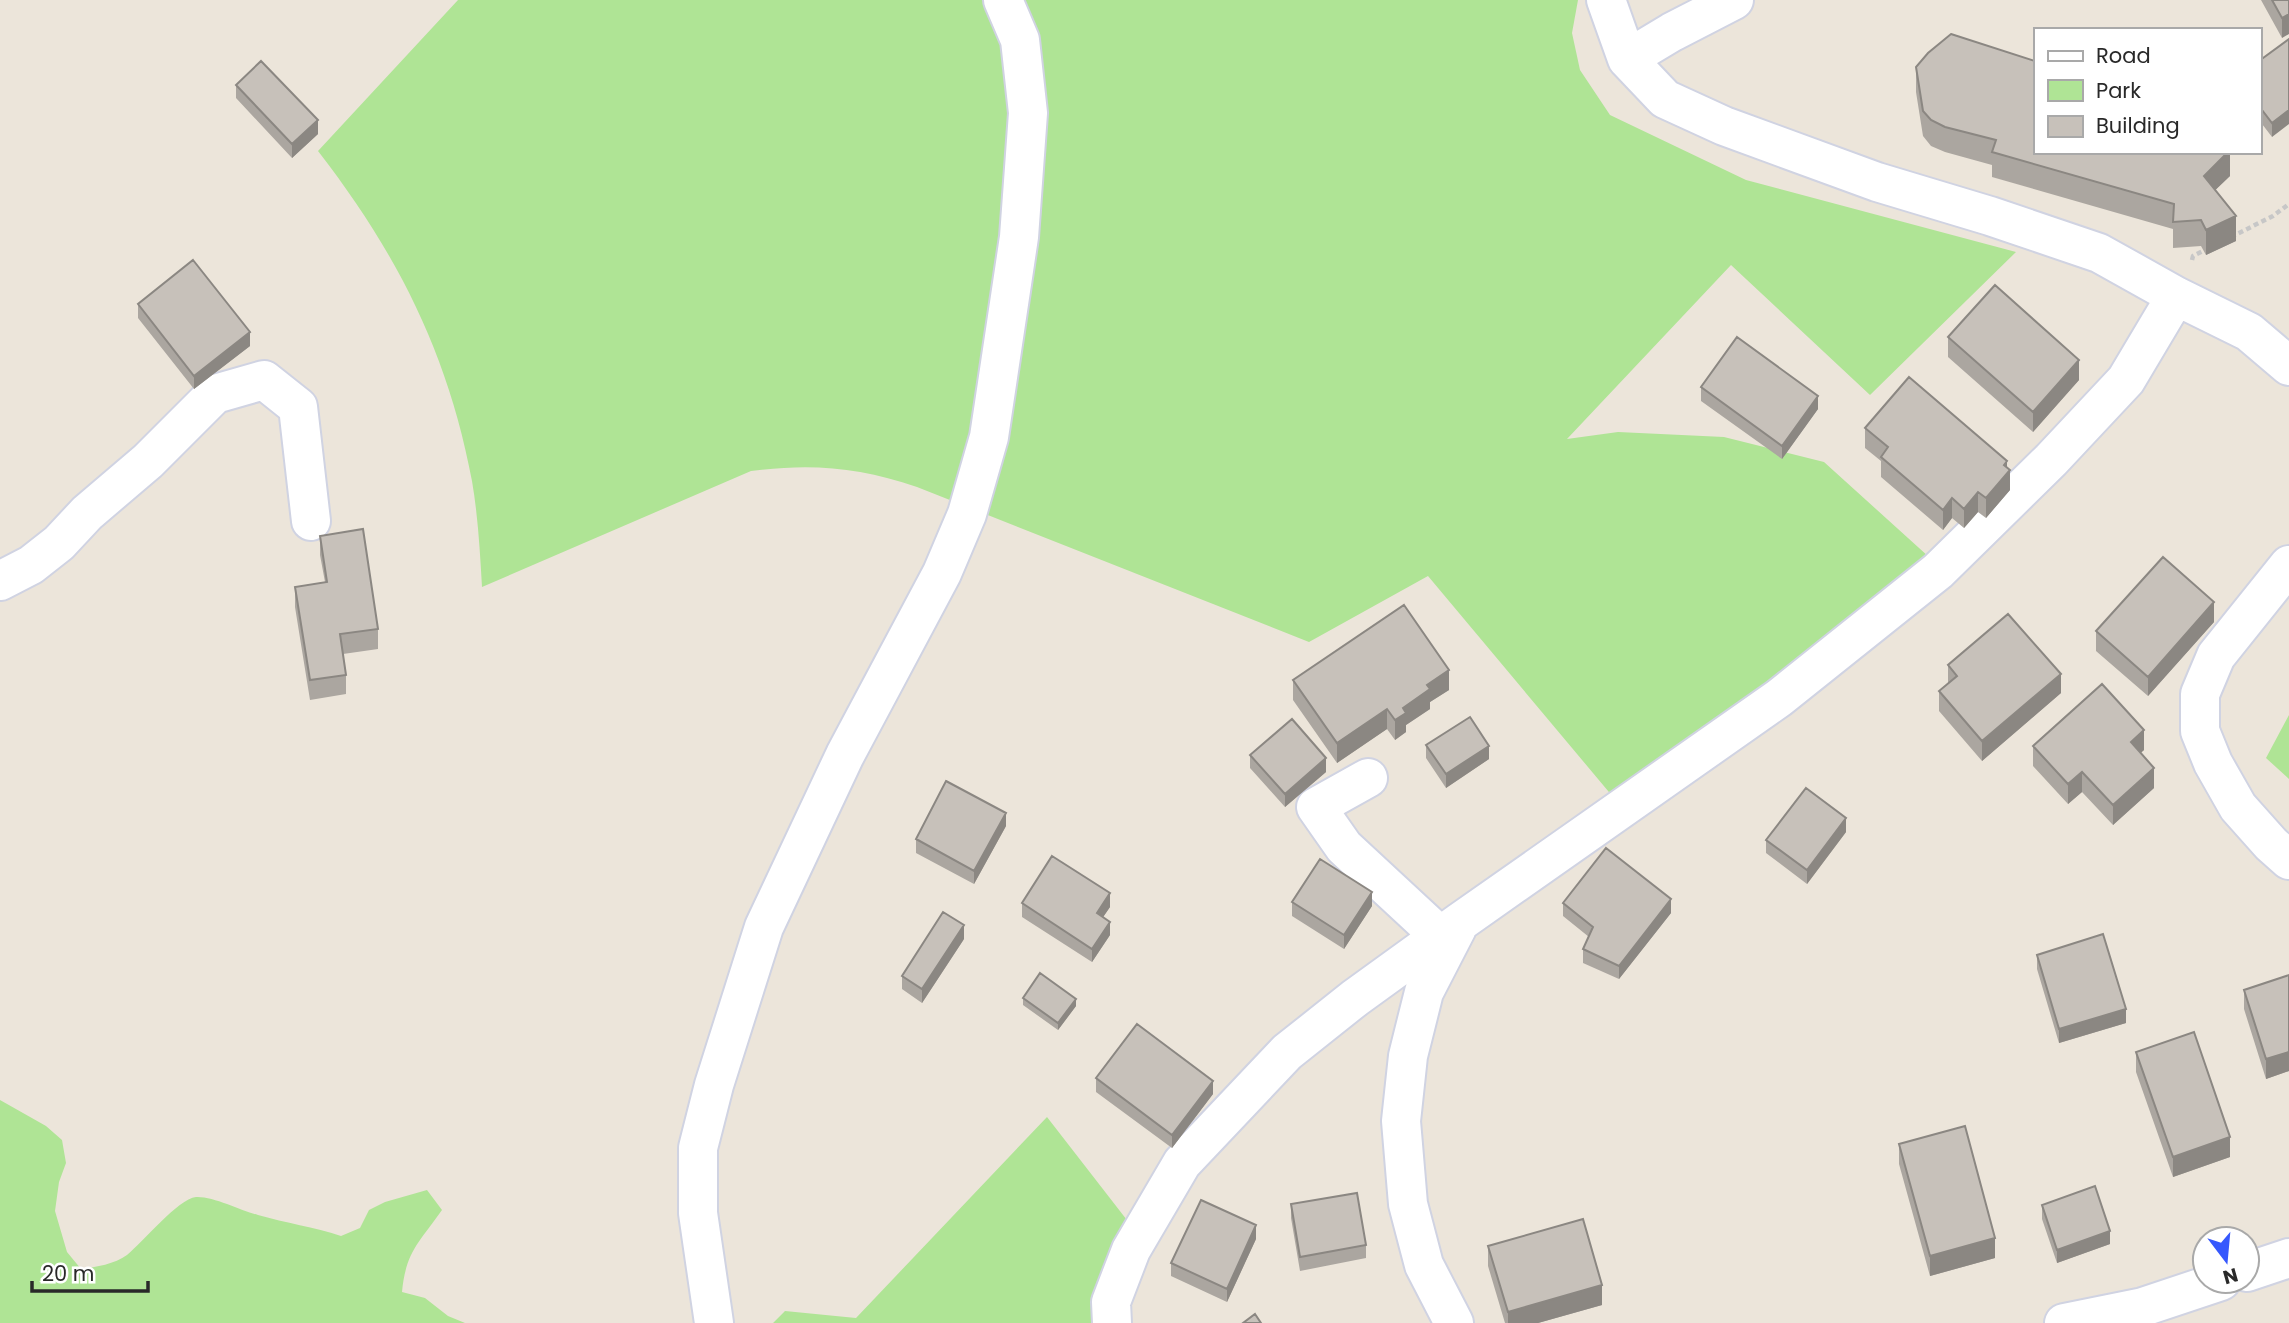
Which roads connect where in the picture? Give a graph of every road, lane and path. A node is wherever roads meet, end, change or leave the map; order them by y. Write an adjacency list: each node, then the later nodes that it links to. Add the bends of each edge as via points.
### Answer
1 (1003, 0): 19 (street, via 1020,40 1028,113 1019,237 989,437 967,514 942,573 845,755 764,927 714,1085 698,1148 698,1213)
2 (1606, 0): 4 (street)
3 (1734, 0): 4 (street)
4 (1628, 59): 8 (street, via 1665,99 1724,126 1877,182 2099,253)
5 (2289, 204): 6 (path)
6 (2227, 239)
7 (2216, 245): 8 (path, via 2193,256)
8 (2176, 296): 9 (street, via 2249,332); 15 (street, via 2126,380 1938,571 1779,698)
9 (2289, 366)
10 (311, 521): 12 (street, via 298,407 264,380 215,394 59,543)
11 (2289, 565): 14 (street, via 2216,656 2200,694 2200,731 2213,763 2238,807)
12 (0, 581)
13 (1368, 778): 15 (street, via 1316,807 1344,847)
14 (2289, 860)
15 (1450, 929): 20 (street, via 1287,1052 1182,1163 1131,1250 1111,1302); 21 (street, via 1424,992 1408,1056 1401,1121 1408,1204 1424,1265)
16 (2289, 1258): 17 (street)
17 (2261, 1267)
18 (2191, 1291): 22 (street, via 2143,1307)
19 (714, 1323)
20 (1112, 1323)
21 (1454, 1323)
22 (2064, 1323)

